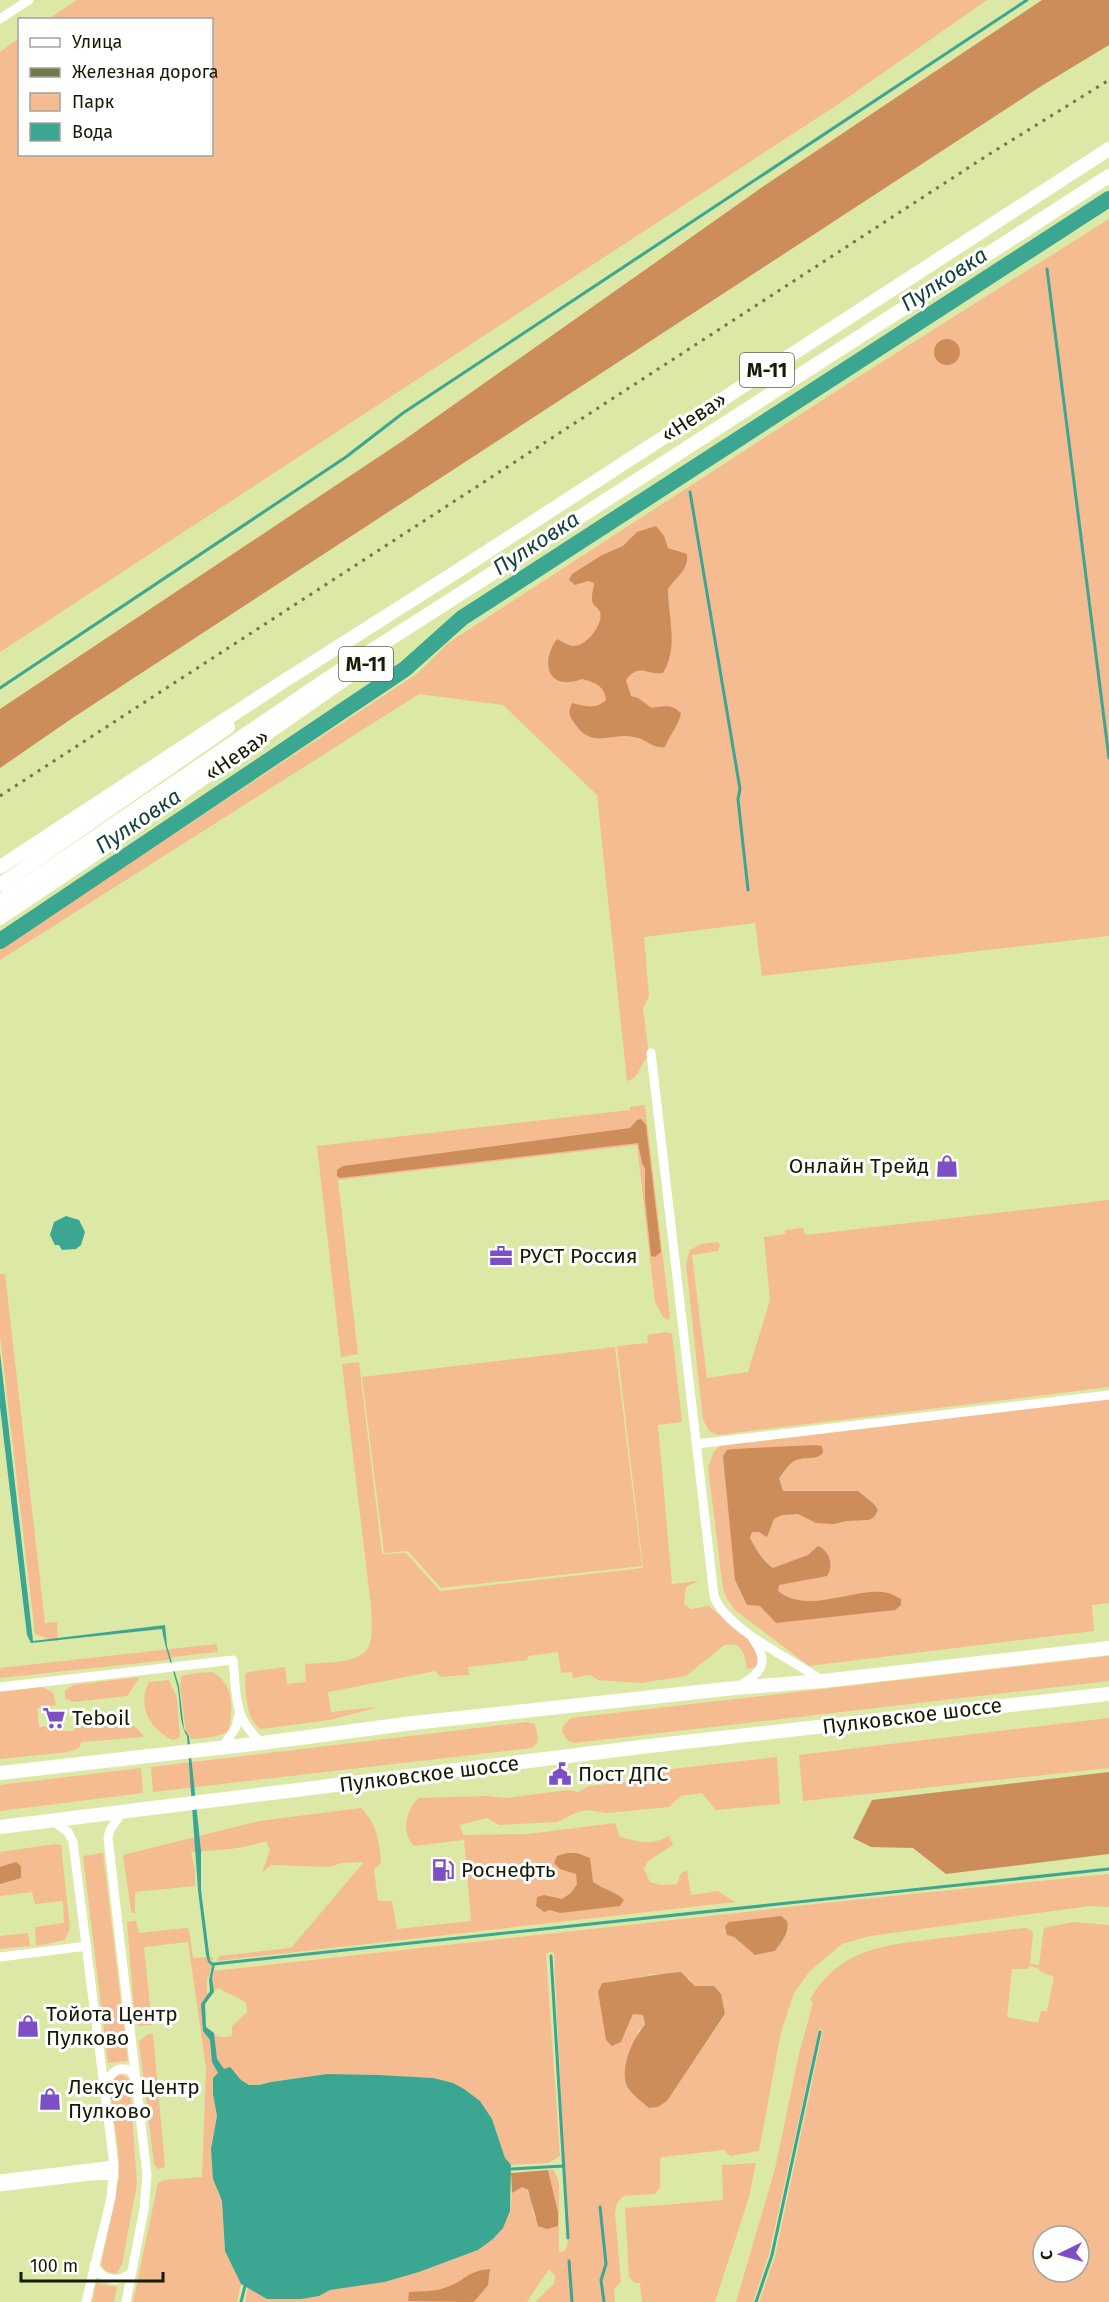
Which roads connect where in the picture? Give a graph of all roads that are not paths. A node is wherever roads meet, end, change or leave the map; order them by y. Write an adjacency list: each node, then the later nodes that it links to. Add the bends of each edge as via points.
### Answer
1 (30, 0): 2 (street)
2 (0, 19)
3 (1109, 148): 6 (highway, «Нева» / М-11)
4 (1109, 176): 5 (highway, «Нева» / М-11)
5 (471, 587): 9 (highway, «Нева» / М-11, via 321,682); 10 (highway, «Нева» / М-11, via 405,638)
6 (309, 667): 7 (highway, «Нева» / М-11); 8 (highway, «Нева» / М-11, via 286,687)
7 (0, 867)
8 (0, 885)
9 (0, 902)
10 (0, 918)
11 (651, 1053): 13 (street)
12 (1109, 1395): 13 (street)
13 (696, 1444): 14 (street, via 714,1596 727,1616)
14 (750, 1634): 16 (street); 18 (street, via 761,1649 762,1663 753,1677)
15 (1109, 1648): 16 (highway)
16 (823, 1681): 18 (highway)
17 (0, 1687): 20 (street, via 233,1660)
18 (735, 1688): 21 (highway)
19 (1109, 1694): 24 (highway, Пулковское шоссе)
20 (239, 1712): 21 (street, via 244,1725); 22 (street, via 236,1727)
21 (262, 1743): 22 (highway)
22 (222, 1748): 23 (highway)
23 (0, 1773)
24 (122, 1811): 25 (highway, Пулковское шоссе); 29 (street, via 108,1838)
25 (53, 1821): 26 (highway, Пулковское шоссе); 27 (street, via 63,1827 73,1842)
26 (0, 1827)
27 (87, 1946): 28 (street); 30 (street)
28 (0, 1956)
29 (136, 2082): 30 (street, via 131,2071 122,2069 111,2074); 35 (street, via 147,2175)
30 (105, 2084): 31 (street)
31 (114, 2170): 32 (street); 33 (street); 34 (street)
32 (0, 2179)
33 (0, 2187)
34 (94, 2265): 35 (street, via 102,2276 114,2280); 36 (street)
35 (132, 2272): 37 (street)
36 (86, 2302)
37 (126, 2302)

